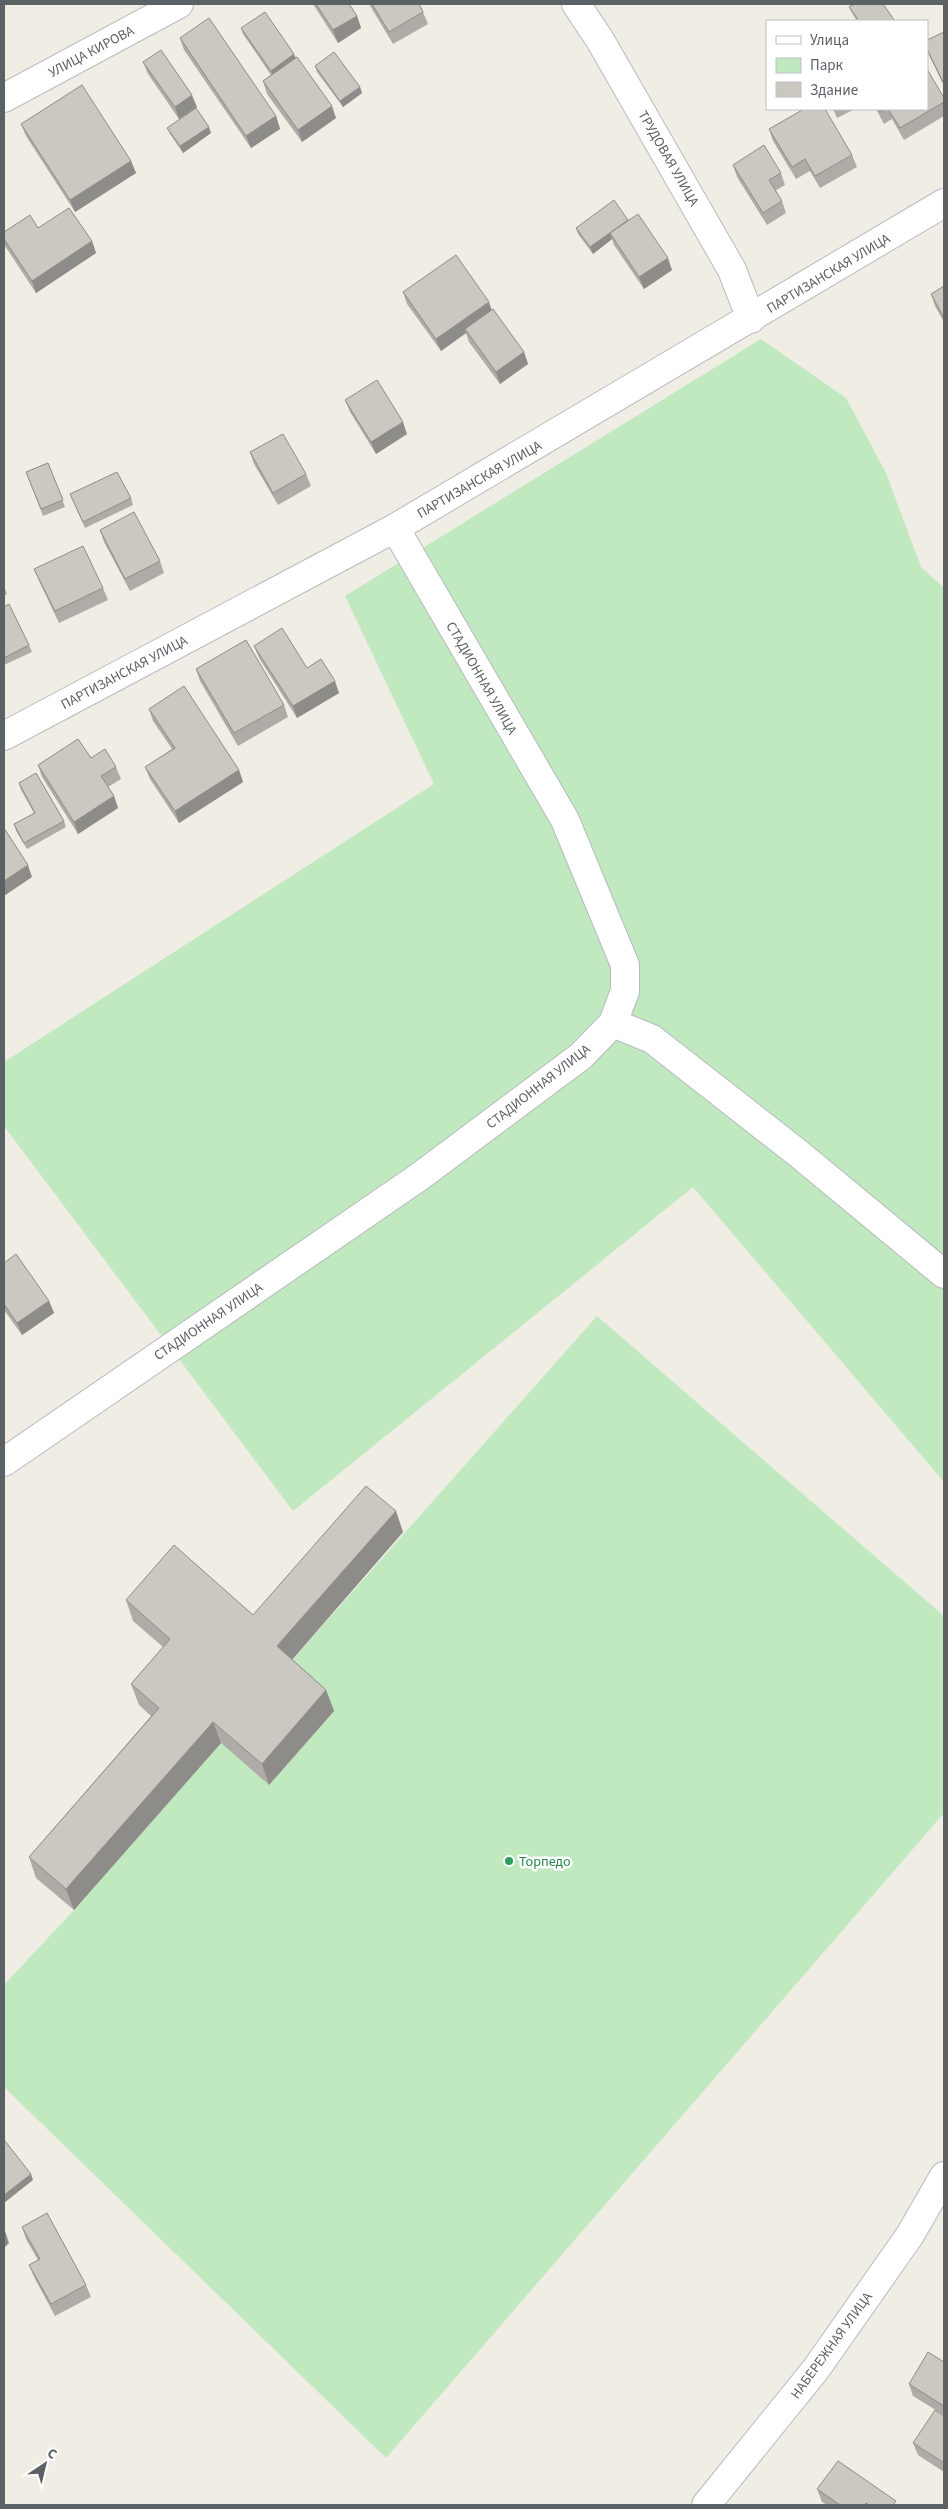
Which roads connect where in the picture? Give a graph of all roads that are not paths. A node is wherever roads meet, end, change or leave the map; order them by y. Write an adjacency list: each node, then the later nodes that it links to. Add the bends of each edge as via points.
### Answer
1 (179, 4): 3 (street, УЛИЦА КИРОВА)
2 (576, 4): 5 (street, ТРУДОВАЯ УЛИЦА, via 728,261)
3 (4, 98)
4 (944, 203): 5 (street, ПАРТИЗАНСКАЯ УЛИЦА)
5 (751, 319): 6 (street, ПАРТИЗАНСКАЯ УЛИЦА)
6 (395, 528): 7 (street, ПАРТИЗАНСКАЯ УЛИЦА); 8 (street, СТАДИОННАЯ УЛИЦА, via 565,820 625,966 625,991)
7 (4, 736)
8 (613, 1023): 9 (street, via 652,1039 799,1154); 10 (street, СТАДИОННАЯ УЛИЦА, via 581,1056 419,1177)
9 (944, 1274)
10 (4, 1462)
11 (944, 2176): 12 (street, НАБЕРЕЖНАЯ УЛИЦА, via 910,2236 816,2370)
12 (706, 2505)

